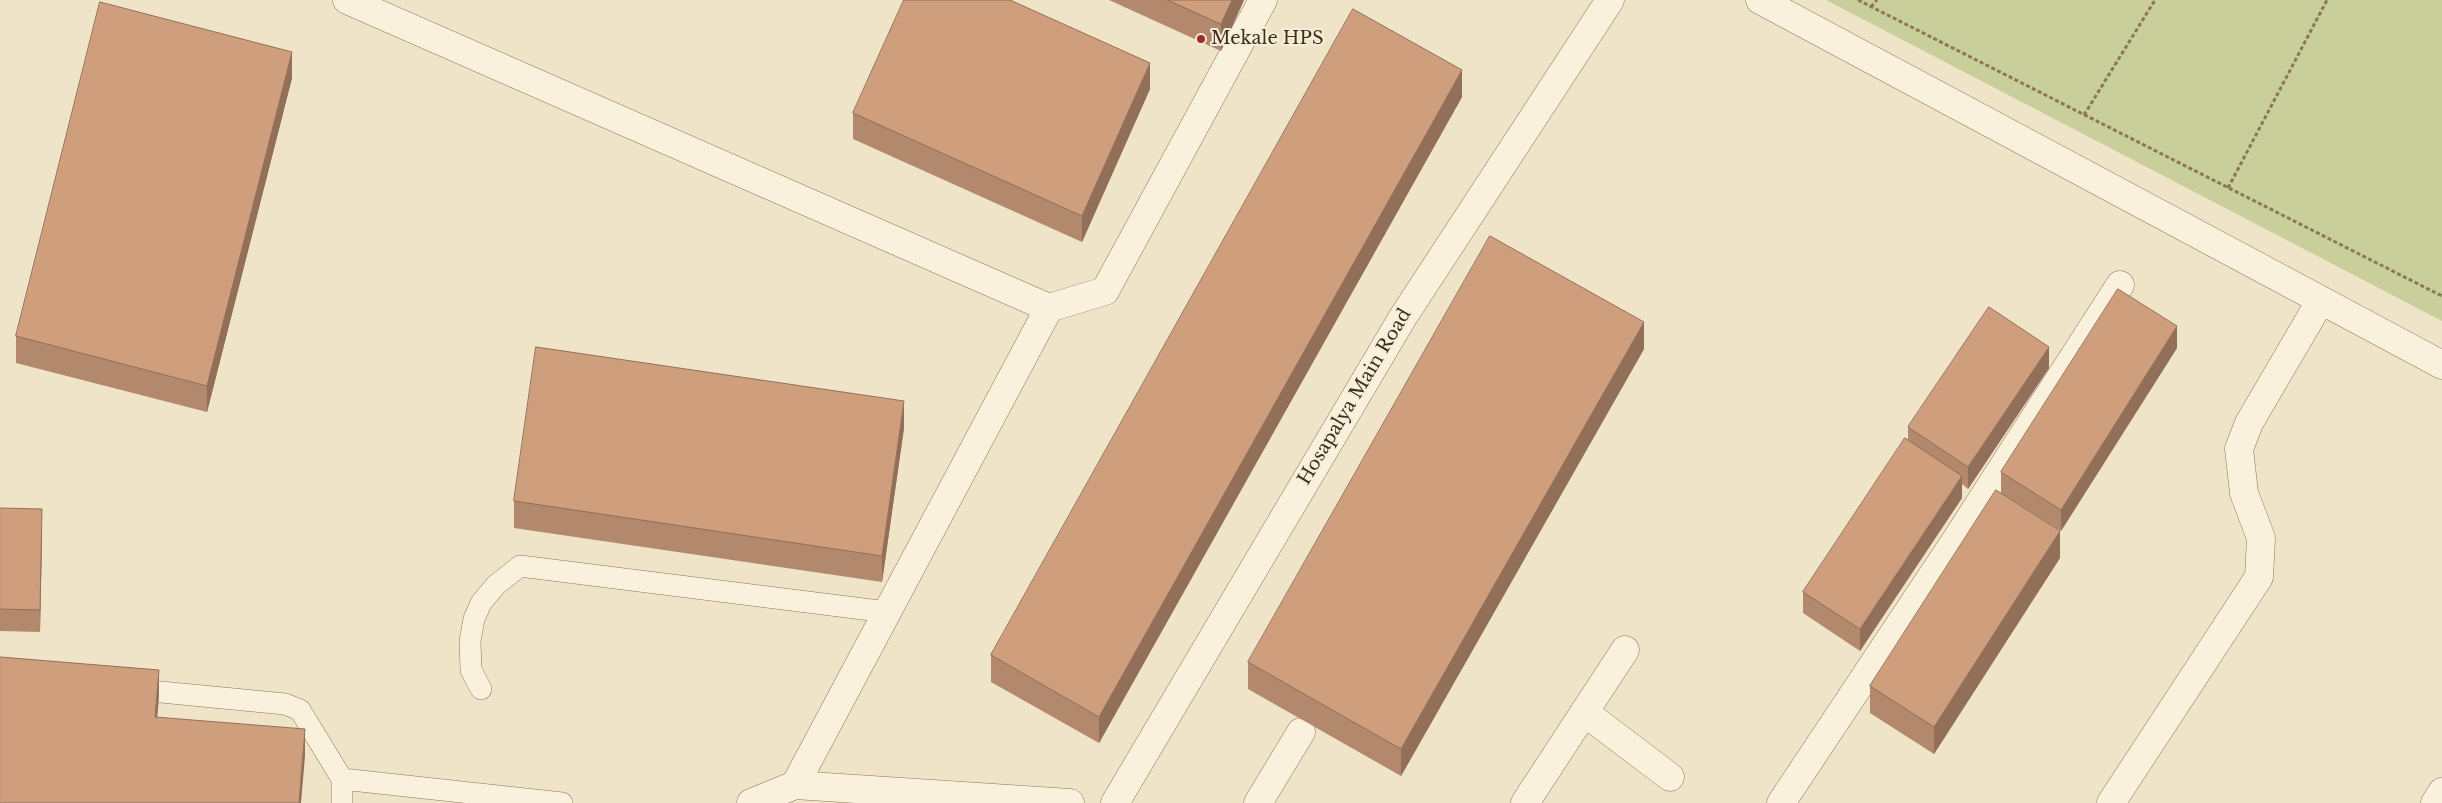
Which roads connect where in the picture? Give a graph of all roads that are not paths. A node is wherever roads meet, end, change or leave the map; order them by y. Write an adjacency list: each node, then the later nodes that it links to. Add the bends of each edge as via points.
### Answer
1 (346, 0): 7 (street)
2 (1264, 0): 7 (street, via 1105,291)
3 (1610, 0): 23 (street, Hosapalya Main Road, via 1403,317)
4 (1760, 0): 6 (street)
5 (2120, 285): 26 (street)
6 (2321, 300): 8 (street); 27 (street, via 2249,423 2239,449 2244,493 2260,538 2260,577)
7 (1049, 308): 9 (street)
8 (2442, 365)
9 (887, 612): 12 (lane, via 520,566 496,585 481,603 474,619 470,641 471,670); 17 (street)
10 (1625, 650): 13 (street)
11 (108, 687): 16 (lane, via 285,704 300,710)
12 (481, 689)
13 (1584, 712): 15 (street); 25 (street)
14 (1301, 732): 24 (street)
15 (1670, 777)
16 (342, 780): 19 (lane); 20 (lane)
17 (795, 785): 21 (street); 22 (street)
18 (2442, 792): 28 (street)
19 (342, 803)
20 (562, 803)
21 (751, 803)
22 (1070, 803)
23 (1115, 803)
24 (1258, 803)
25 (1525, 803)
26 (1781, 803)
27 (2111, 803)
28 (2435, 803)

